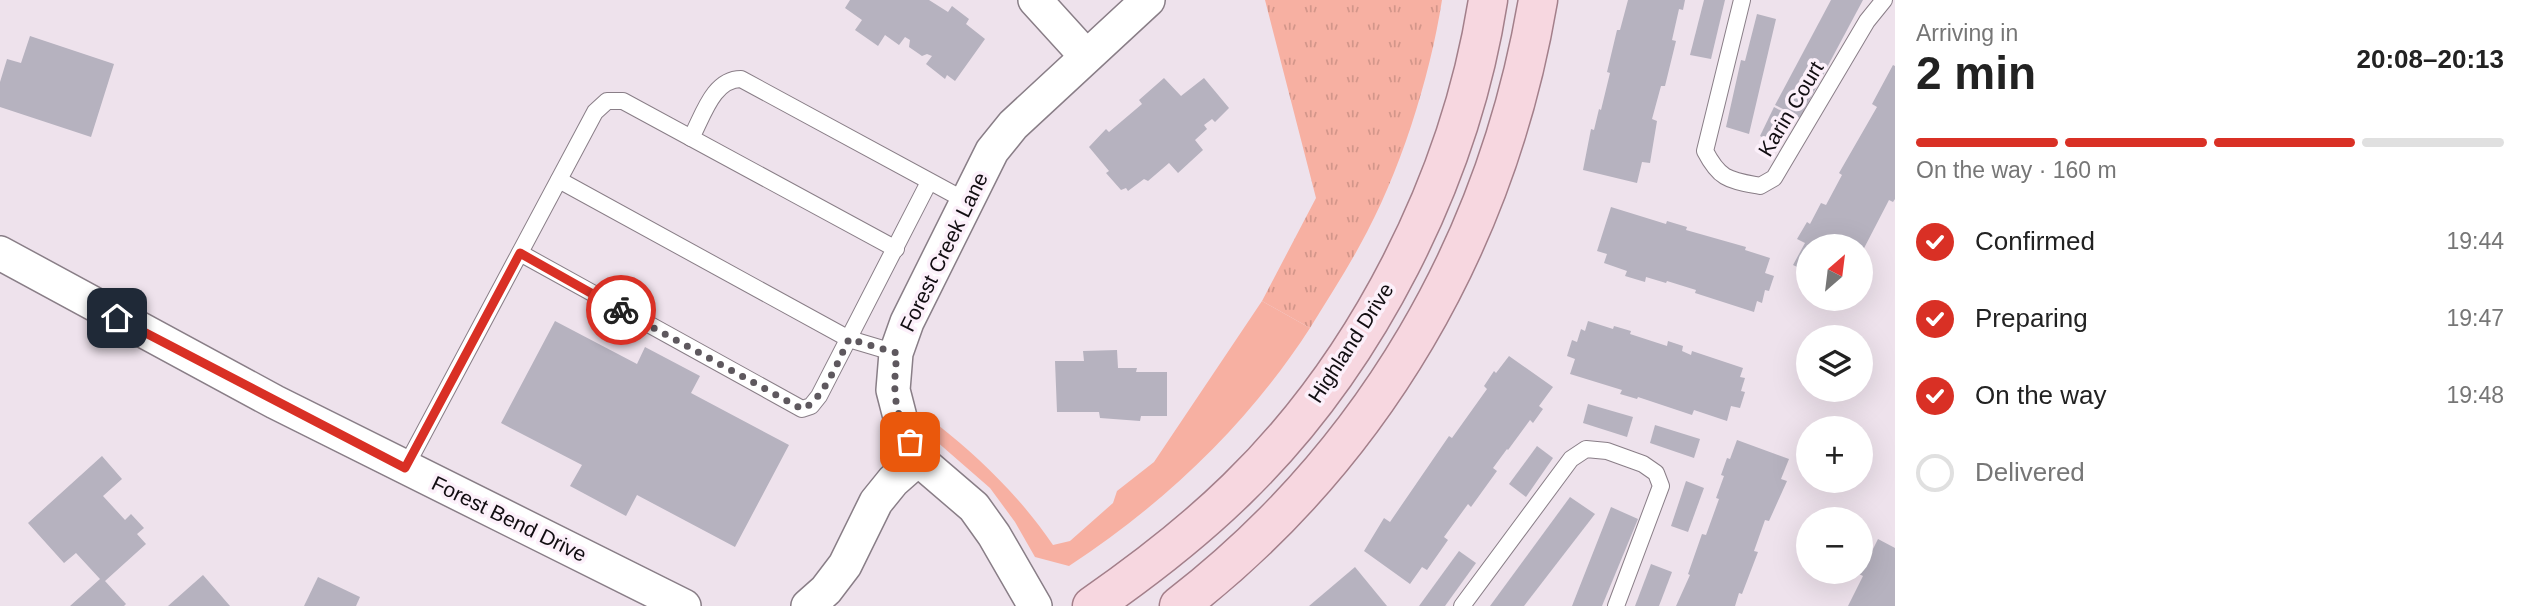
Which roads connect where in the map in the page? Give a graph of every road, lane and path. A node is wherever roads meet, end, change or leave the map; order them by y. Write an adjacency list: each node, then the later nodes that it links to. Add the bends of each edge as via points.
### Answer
1 (1035, 0): 7 (street)
2 (1148, 0): 7 (street, Forest Creek Lane)
3 (1488, 0): 22 (main road, Highland Drive, via 1472,75 1440,176 1395,272 1342,363 1311,407 1238,488 1149,567)
4 (1538, 0): 23 (main road, via 1515,110 1494,174 1463,250 1411,349 1336,453 1291,505)
5 (1742, 0): 6 (lane, Karin Court, via 1705,151 1715,170 1733,181 1760,186 1774,178)
6 (1884, 0)
7 (1086, 56): 11 (street, Forest Creek Lane, via 1013,125 992,151)
8 (691, 138): 9 (lane, via 623,101 607,101 595,112); 10 (lane, via 716,91 732,79 741,79); 12 (lane)
9 (558, 180): 14 (lane); 15 (lane)
10 (929, 182): 11 (lane); 12 (lane)
11 (968, 202): 16 (street, Forest Creek Lane, via 907,322)
12 (896, 249): 15 (lane)
13 (0, 253): 18 (street, Forest Bend Drive)
14 (520, 253): 15 (lane, via 802,409 819,396); 18 (lane)
15 (849, 339): 16 (lane)
16 (897, 353): 17 (street, Forest Creek Lane, via 893,390)
17 (918, 459): 20 (street, via 876,502 845,565); 21 (street, Forest Creek Lane, via 974,507)
18 (405, 468): 19 (street, Forest Bend Drive)
19 (684, 606)
20 (808, 606)
21 (1035, 606)
22 (1092, 606)
23 (1179, 606)
24 (1462, 606): 25 (lane, via 1571,459 1586,449 1643,464 1656,473 1661,486)
25 (1616, 606)

